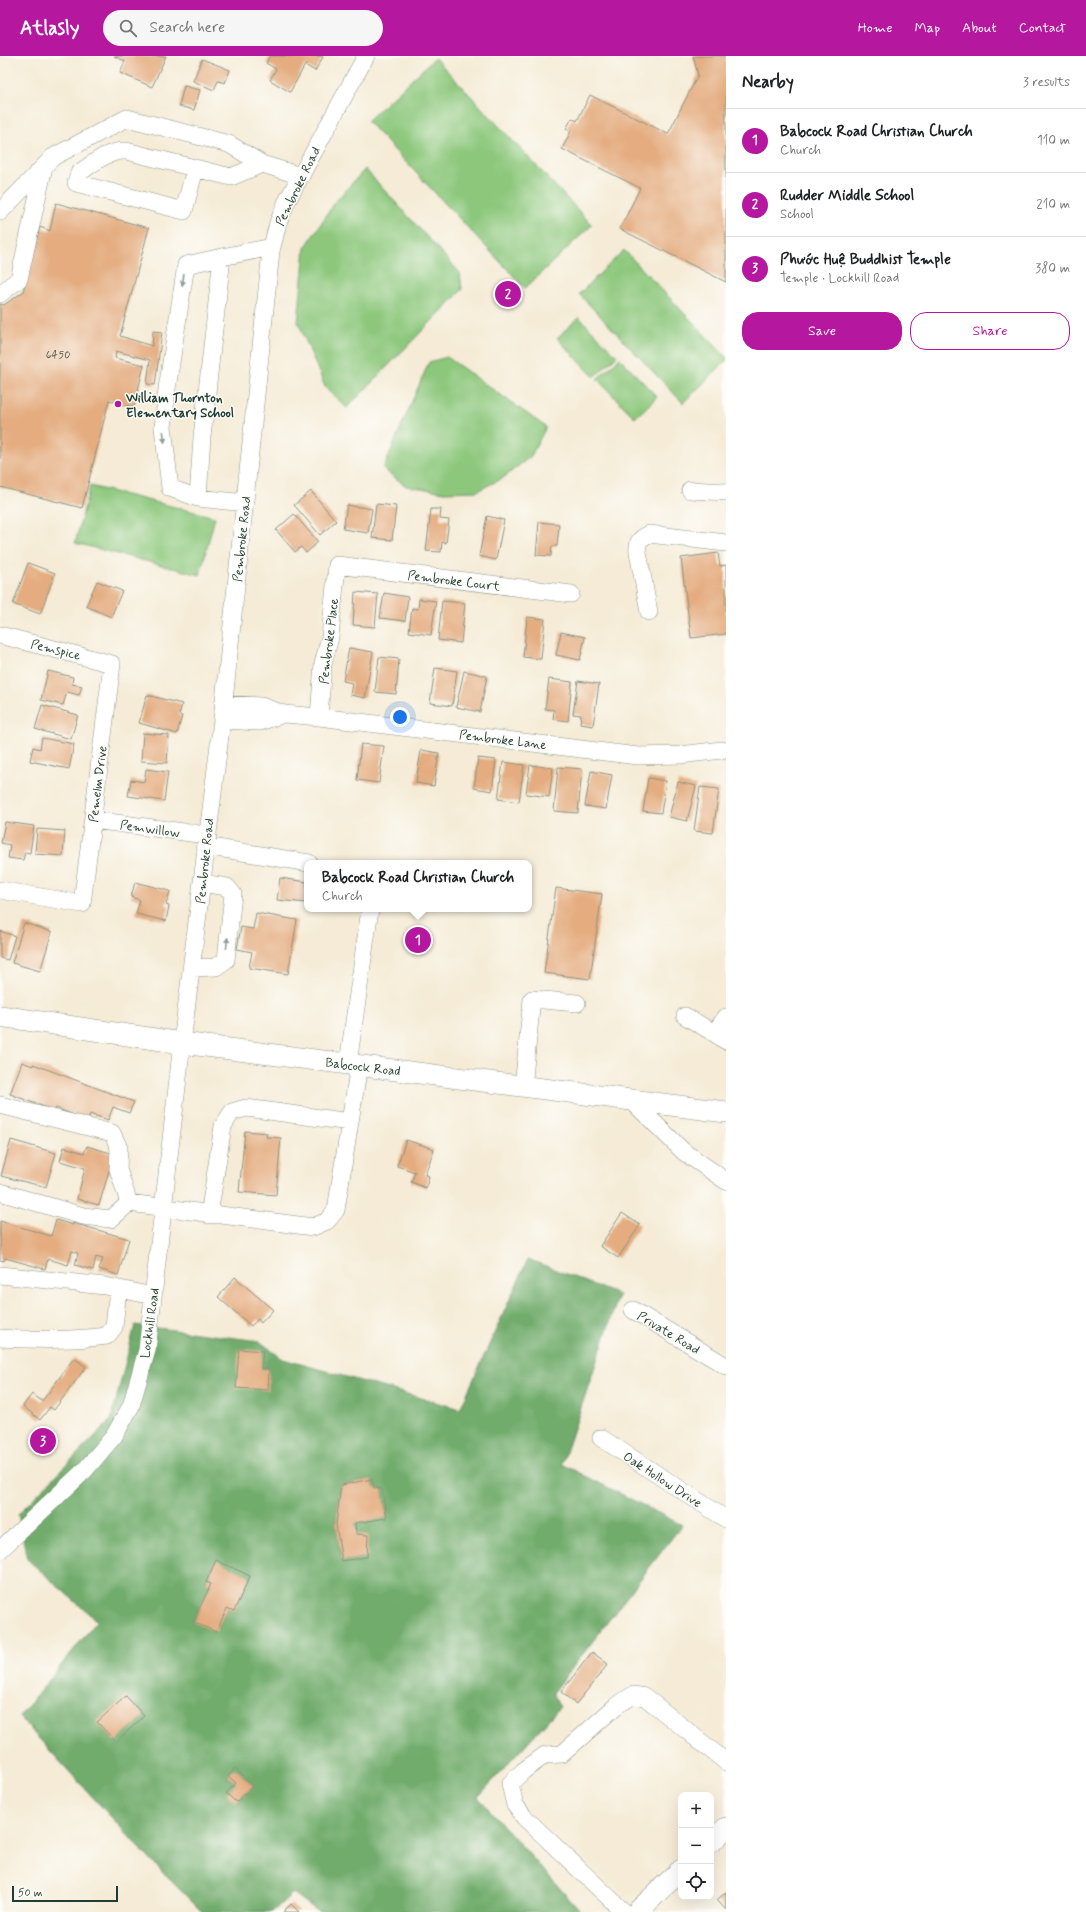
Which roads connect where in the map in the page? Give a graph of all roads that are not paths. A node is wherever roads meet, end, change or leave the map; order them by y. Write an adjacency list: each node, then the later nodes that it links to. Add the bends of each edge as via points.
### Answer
1 (366, 56): 5 (street, Pembroke Road)
2 (262, 164): 3 (street, via 229,144 127,118 53,157); 4 (street, via 231,177); 5 (street)
3 (44, 167): 6 (street); 9 (street, via 19,279)
4 (195, 169): 4 (street, via 119,150 111,152 79,173 76,183 184,211)
5 (301, 176): 7 (street, Pembroke Road, via 278,224)
6 (0, 212)
7 (272, 247): 8 (street); 13 (street, Pembroke Road)
8 (222, 257): 12 (street, via 202,437); 12 (street, one-way to 12, via 186,264 163,427 170,488)
9 (0, 294)
10 (690, 490): 11 (street)
11 (726, 492)
12 (198, 498): 13 (street)
13 (245, 503): 20 (street, Pembroke Road)
14 (726, 543): 17 (street, via 649,534 641,538 638,552)
15 (337, 565): 16 (street, Pembroke Court); 21 (street, Pembroke Place, via 330,637 323,664)
16 (571, 594)
17 (649, 612)
18 (0, 635): 19 (street, Pemspice)
19 (112, 664): 23 (street, Pemelm Drive)
20 (222, 712): 21 (street, Pembroke Lane, via 261,706 284,714); 24 (street, Pembroke Road)
21 (319, 717): 22 (street, Pembroke Lane, via 638,756)
22 (722, 750)
23 (93, 820): 24 (street, Pemwillow); 27 (street, Pemelm Drive, via 82,904)
24 (206, 841): 25 (street, Pemwillow); 26 (street, Pembroke Road)
25 (304, 862)
26 (202, 883): 29 (street, Pembroke Road); 29 (street, one-way to 26, via 216,967 226,960 233,894 227,887)
27 (0, 890)
28 (370, 912): 36 (street)
29 (192, 968): 35 (street, Pembroke Road)
30 (576, 1003): 37 (street, via 532,999)
31 (0, 1016): 35 (main road, Babcock Road)
32 (686, 1016): 34 (street)
33 (726, 1017): 34 (street)
34 (720, 1037)
35 (182, 1043): 36 (main road, Babcock Road); 45 (street, Lockhill Road)
36 (354, 1065): 37 (main road, Babcock Road); 41 (street)
37 (523, 1087): 38 (main road, Babcock Road)
38 (631, 1100): 40 (main road, Babcock Road); 42 (street, via 684,1152)
39 (0, 1105): 44 (street, via 112,1133 119,1148 118,1169)
40 (726, 1112)
41 (350, 1122): 46 (street, via 336,1210 327,1221 313,1227); 46 (street, via 246,1108 232,1112 223,1126)
42 (726, 1180)
43 (0, 1192): 44 (street, via 83,1216 111,1219)
44 (129, 1203): 45 (street)
45 (163, 1209): 46 (street); 49 (street, Lockhill Road)
46 (209, 1214)
47 (0, 1275): 48 (street)
48 (118, 1289): 49 (street); 51 (street, via 114,1327 107,1336 46,1340)
49 (153, 1296): 55 (street, Lockhill Road, via 147,1350 139,1382 131,1406 114,1436 85,1470)
50 (633, 1310): 52 (street, Private Road)
51 (0, 1338)
52 (726, 1366)
53 (601, 1438): 54 (street, Oak Hollow Drive)
54 (726, 1519)
55 (0, 1550)
56 (726, 1762): 60 (street, via 645,1697 632,1695 562,1754 545,1755 510,1784 515,1804 524,1817)
57 (726, 1828): 58 (main road)
58 (714, 1839)
59 (678, 1873): 61 (main road)
60 (624, 1912)
61 (637, 1912)

